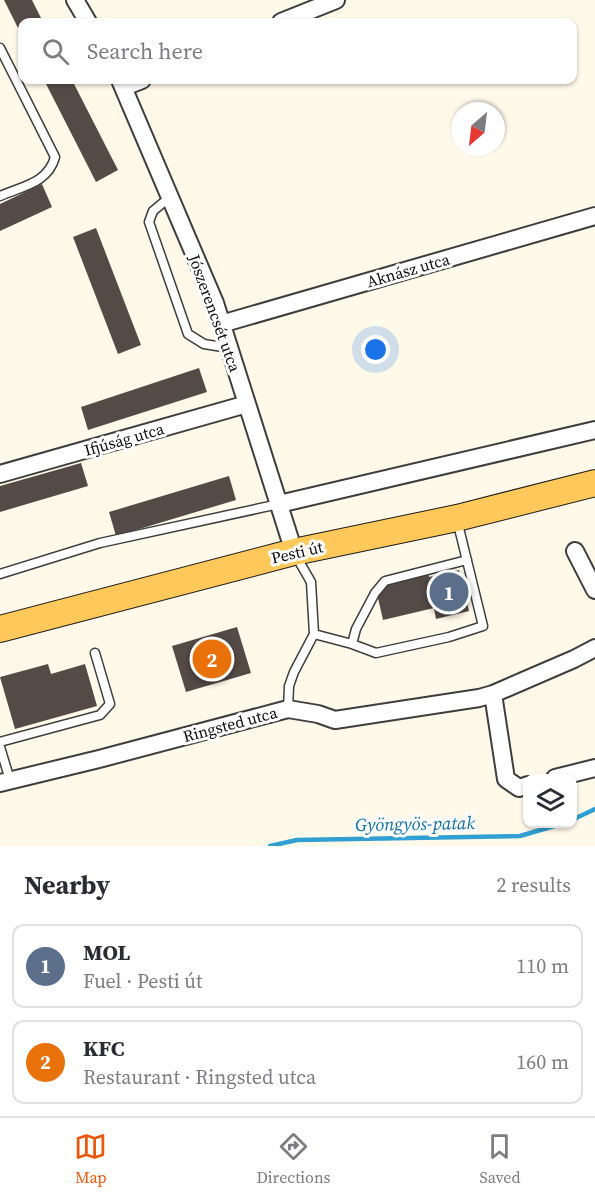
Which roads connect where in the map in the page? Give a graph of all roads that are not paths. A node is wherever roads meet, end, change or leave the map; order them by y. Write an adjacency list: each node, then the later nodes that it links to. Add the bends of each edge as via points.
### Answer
1 (75, 0): 3 (street)
2 (336, 0): 4 (street)
3 (85, 18)
4 (291, 18)
5 (0, 48): 7 (lane)
6 (18, 84): 9 (lane, via 55,157 45,177)
7 (18, 84)
8 (122, 84): 10 (street, Jószerencsét utca)
9 (0, 196)
10 (170, 197): 12 (street, Jószerencsét utca); 13 (lane, via 153,211 149,222 188,334 204,344)
11 (595, 216): 12 (street, Aknász utca)
12 (221, 324): 13 (street, Jószerencsét utca)
13 (229, 348): 14 (street, Jószerencsét utca)
14 (247, 404): 16 (street, Ifjúság utca); 18 (street, Jószerencsét utca)
15 (595, 430): 18 (street)
16 (0, 474)
17 (595, 483): 19 (main road, Pesti út)
18 (279, 504): 21 (street, Jószerencsét utca); 23 (lane, via 100,543)
19 (457, 518): 21 (main road, Pesti út); 22 (lane)
20 (575, 551): 24 (street)
21 (294, 552): 25 (main road, Pesti út); 26 (lane, via 310,582)
22 (467, 560): 27 (lane, via 385,580 356,629); 27 (lane, via 483,626 376,653)
23 (0, 573)
24 (595, 590)
25 (0, 630)
26 (314, 634): 27 (lane); 31 (lane, via 289,686)
27 (352, 644)
28 (595, 648): 30 (street, Ringsted utca)
29 (95, 653): 32 (lane, via 110,704 100,715)
30 (493, 694): 31 (street, Ringsted utca, via 335,720); 36 (street, via 506,779)
31 (288, 709): 35 (street, Ringsted utca)
32 (0, 745): 35 (lane)
33 (595, 768): 34 (street)
34 (571, 774)
35 (5, 782)
36 (523, 787)

